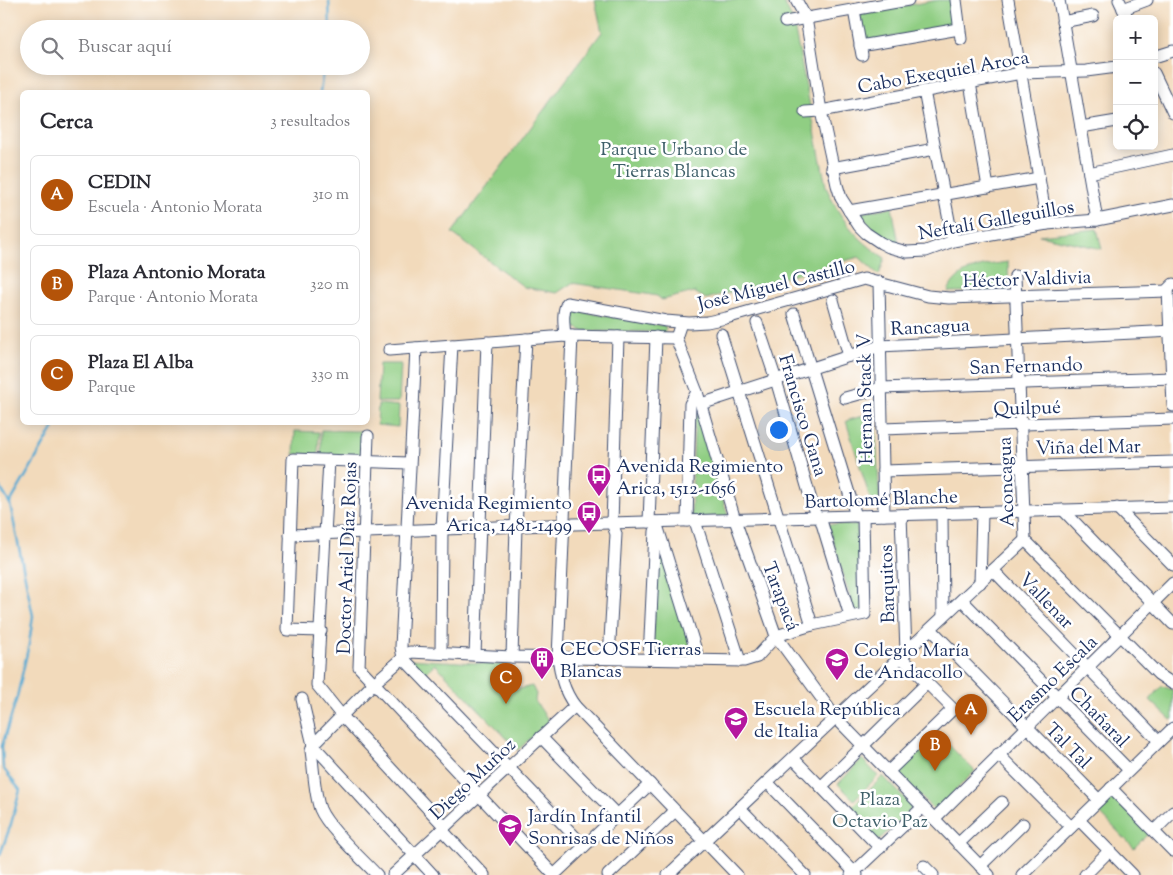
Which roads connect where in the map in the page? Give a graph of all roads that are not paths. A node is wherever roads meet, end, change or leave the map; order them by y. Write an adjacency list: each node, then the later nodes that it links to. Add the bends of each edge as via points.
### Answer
1 (796, 0): 10 (street, Neftalí Galleguillos)
2 (908, 0): 8 (street)
3 (956, 0): 8 (street, via 960,34 861,51)
4 (1008, 0): 17 (street)
5 (1059, 0): 12 (street)
6 (1148, 0): 7 (street)
7 (1124, 9)
8 (854, 10): 10 (street)
9 (1093, 16): 12 (street)
10 (806, 18): 11 (street); 22 (street, Neftalí Galleguillos)
11 (785, 22)
12 (1062, 22): 16 (street)
13 (1173, 50): 14 (street)
14 (1158, 56)
15 (1113, 67): 16 (street, Cabo Exequiel Aroca)
16 (1072, 72): 17 (street, Cabo Exequiel Aroca); 25 (street)
17 (1021, 73): 19 (street, Cabo Exequiel Aroca); 30 (street)
18 (1158, 81): 21 (street)
19 (970, 83): 20 (street, Cabo Exequiel Aroca); 31 (street)
20 (924, 91): 22 (street, Cabo Exequiel Aroca); 26 (street)
21 (1172, 110)
22 (821, 111): 23 (street, Cabo Exequiel Aroca); 28 (street, Neftalí Galleguillos)
23 (805, 112)
24 (1113, 122): 25 (street)
25 (1081, 127): 29 (street)
26 (935, 149): 28 (street); 32 (street)
27 (1173, 155): 29 (street)
28 (832, 168): 34 (street, Neftalí Galleguillos, via 841,198)
29 (1089, 173): 35 (street)
30 (1039, 178): 31 (street); 36 (street)
31 (988, 187): 32 (street)
32 (944, 194): 34 (street); 37 (street)
33 (1173, 205): 35 (street, Neftalí Galleguillos)
34 (849, 211): 37 (street, Neftalí Galleguillos, via 866,233 889,247 917,252)
35 (1097, 220): 36 (street, Neftalí Galleguillos)
36 (1047, 224): 37 (street, Neftalí Galleguillos)
37 (952, 242)
38 (1015, 276): 41 (street, Aconcagua)
39 (879, 282): 41 (street, Héctor Valdivia, via 938,298); 44 (street, José Miguel Castillo, via 864,279 716,321); 56 (street, Hernan Stack V)
40 (1171, 287): 41 (street, Héctor Valdivia); 46 (street)
41 (1016, 296): 53 (street, Aconcagua)
42 (833, 300): 59 (street)
43 (794, 314): 60 (street)
44 (680, 323): 48 (street, José Miguel Castillo, via 566,303 563,319); 51 (street)
45 (757, 323): 62 (street, Francisco Gana)
46 (1172, 331): 53 (street, Rancagua); 61 (street)
47 (720, 334): 66 (street)
48 (569, 336): 49 (street); 52 (street); 95 (street)
49 (618, 337): 50 (street); 94 (street)
50 (656, 337): 51 (street); 93 (street)
51 (676, 338): 65 (street, Tarapacá)
52 (526, 339): 54 (street); 96 (street)
53 (1017, 339): 56 (street, Rancagua); 63 (street, Aconcagua)
54 (487, 342): 55 (street); 97 (street)
55 (452, 345): 57 (street); 98 (street)
56 (880, 346): 59 (street, Rancagua); 64 (street, Hernan Stack V)
57 (416, 348): 58 (street); 77 (street)
58 (389, 350)
59 (850, 356): 60 (street, Rancagua)
60 (812, 368): 62 (street, Rancagua); 88 (street)
61 (1172, 378): 63 (street, San Fernando); 69 (street)
62 (776, 380): 66 (street, Rancagua); 89 (street, Francisco Gana)
63 (1019, 382): 64 (street, San Fernando); 71 (street, Aconcagua)
64 (881, 388): 67 (street, San Fernando); 72 (street, Hernan Stack V)
65 (697, 392): 68 (street, Tarapacá); 92 (street, via 690,404)
66 (740, 392): 68 (street, Rancagua); 90 (street)
67 (845, 398)
68 (701, 404): 91 (street, Tarapacá)
69 (1173, 406)
70 (1173, 419): 71 (street, Quilpué)
71 (1020, 424): 72 (street, Quilpué); 78 (street, Aconcagua)
72 (882, 429): 79 (street, Hernan Stack V)
73 (368, 436): 75 (street, Doctor Ariel Díaz Rojas)
74 (329, 460): 75 (street); 101 (street); 102 (street, via 293,459)
75 (367, 462): 77 (street); 100 (street, Doctor Ariel Díaz Rojas)
76 (1173, 462): 78 (street, Viña del Mar)
77 (409, 463): 99 (street)
78 (1022, 465): 79 (street, Viña del Mar); 83 (street, Aconcagua)
79 (883, 471): 86 (street, Hernan Stack V)
80 (1173, 507): 81 (street, Bartolomé Blanche)
81 (1117, 508): 82 (street, Bartolomé Blanche); 104 (street)
82 (1063, 510): 83 (street, Bartolomé Blanche); 109 (street)
83 (1024, 511): 84 (street, Bartolomé Blanche); 103 (street, Aconcagua)
84 (982, 513): 85 (street, Bartolomé Blanche); 106 (street)
85 (942, 514): 87 (street, Bartolomé Blanche); 111 (street)
86 (884, 515): 87 (street, Bartolomé Blanche); 88 (street, Bartolomé Blanche)
87 (902, 515): 119 (street, Barquitos)
88 (859, 516): 89 (street, Bartolomé Blanche); 110 (street, via 865,614)
89 (818, 517): 90 (street, Bartolomé Blanche); 110 (street, Francisco Gana)
90 (779, 518): 91 (street, Bartolomé Blanche); 113 (street)
91 (735, 520): 92 (street, Bartolomé Blanche); 116 (street, Tarapacá)
92 (691, 521): 93 (street, Bartolomé Blanche); 127 (street)
93 (652, 522): 94 (street, Bartolomé Blanche); 125 (street); 126 (street)
94 (612, 523): 95 (street, Bartolomé Blanche); 124 (street, via 616,534)
95 (563, 525): 96 (street, Bartolomé Blanche); 122 (street)
96 (516, 526): 97 (street, Bartolomé Blanche); 121 (street)
97 (480, 528): 98 (street, Bartolomé Blanche); 120 (street)
98 (442, 530): 99 (street, Bartolomé Blanche); 118 (street)
99 (406, 531): 100 (street, Bartolomé Blanche); 123 (street)
100 (365, 532): 101 (street, Bartolomé Blanche); 129 (street, Doctor Ariel Díaz Rojas, via 358,667)
101 (325, 534): 102 (street, Bartolomé Blanche); 115 (street)
102 (290, 535): 115 (street, via 287,630)
103 (1025, 540): 105 (street); 117 (street, Aconcagua)
104 (1173, 566)
105 (993, 570): 106 (street); 128 (street, Vallenar)
106 (980, 582): 108 (street)
107 (1173, 583): 109 (street, Erasmo Escala)
108 (962, 600): 111 (street); 132 (street, Chañaral)
109 (1153, 603): 112 (street); 117 (street, Erasmo Escala)
110 (850, 616): 113 (street)
111 (943, 617): 114 (street)
112 (1173, 624)
113 (812, 625): 116 (street)
114 (930, 629): 119 (street); 137 (street, Tal Tal)
115 (321, 631): 135 (street, via 317,684)
116 (776, 636): 127 (street, via 757,657); 136 (street, Tarapacá)
117 (1120, 636): 128 (street, Erasmo Escala); 131 (street, Aconcagua, via 1158,674)
118 (441, 652): 120 (street); 123 (street, via 410,652)
119 (904, 654): 130 (street); 136 (street)
120 (475, 655): 121 (street)
121 (512, 657): 122 (street)
122 (558, 657): 124 (street); 134 (street, via 566,694)
123 (403, 658): 129 (street); 145 (street)
124 (609, 658): 125 (street)
125 (649, 659): 126 (street)
126 (699, 660): 127 (street)
127 (740, 661)
128 (1088, 667): 132 (street, Erasmo Escala); 140 (street, Vallenar)
129 (373, 684): 135 (street); 152 (street, Doctor Ariel Díaz Rojas)
130 (927, 684): 142 (street); 147 (street, via 953,709)
131 (1173, 684)
132 (1057, 697): 137 (street, Erasmo Escala); 146 (street, Chañaral)
133 (302, 699): 141 (street)
134 (575, 706): 139 (street, Diego Muñoz); 149 (street)
135 (342, 716): 141 (street); 163 (street)
136 (836, 718): 142 (street, Tarapacá); 144 (street)
137 (1027, 727): 143 (street, Erasmo Escala); 153 (street, Tal Tal)
138 (1173, 728): 140 (street)
139 (541, 737): 145 (street, Diego Muñoz); 159 (street)
140 (1159, 741): 146 (street)
141 (313, 745): 171 (street); 176 (street, via 318,799 324,816)
142 (863, 746): 147 (street, Tarapacá); 150 (street)
143 (998, 754): 160 (street, Erasmo Escala); 161 (street)
144 (793, 758): 148 (street); 150 (street)
145 (508, 768): 152 (street, Diego Muñoz); 167 (street)
146 (1129, 770): 151 (street)
147 (888, 772): 155 (street, Tarapacá)
148 (767, 782): 156 (street); 175 (street)
149 (650, 784): 157 (street); 159 (street)
150 (821, 787): 168 (street)
151 (1111, 788): 153 (street); 164 (street)
152 (479, 796): 163 (street, Diego Muñoz); 180 (street, Doctor Ariel Díaz Rojas)
153 (1099, 800): 161 (street)
154 (1002, 802): 166 (street)
155 (923, 807): 160 (street, Tarapacá); 168 (street)
156 (740, 808): 165 (street); 183 (street)
157 (675, 811): 165 (street); 181 (street)
158 (1173, 812): 164 (street)
159 (617, 815): 167 (street)
160 (934, 818): 166 (street, Tarapacá)
161 (1075, 823): 169 (street); 185 (street)
162 (1023, 824): 173 (street)
163 (443, 828): 171 (street, Diego Muñoz); 179 (street)
164 (1154, 831): 170 (street)
165 (704, 841): 174 (street); 182 (street)
166 (958, 844): 173 (street, Tarapacá)
167 (584, 846): 180 (street)
168 (880, 848): 175 (street)
169 (1109, 851): 186 (street); 187 (street)
170 (1173, 851)
171 (414, 855): 177 (street, Diego Muñoz); 178 (street)
172 (924, 866): 184 (street)
173 (984, 871)
174 (672, 874)
175 (854, 874)
176 (377, 875)
177 (393, 875)
178 (433, 875)
179 (484, 875)
180 (554, 875)
181 (608, 875)
182 (737, 875)
183 (805, 875)
184 (933, 875)
185 (1022, 875)
186 (1085, 875)
187 (1133, 875)

